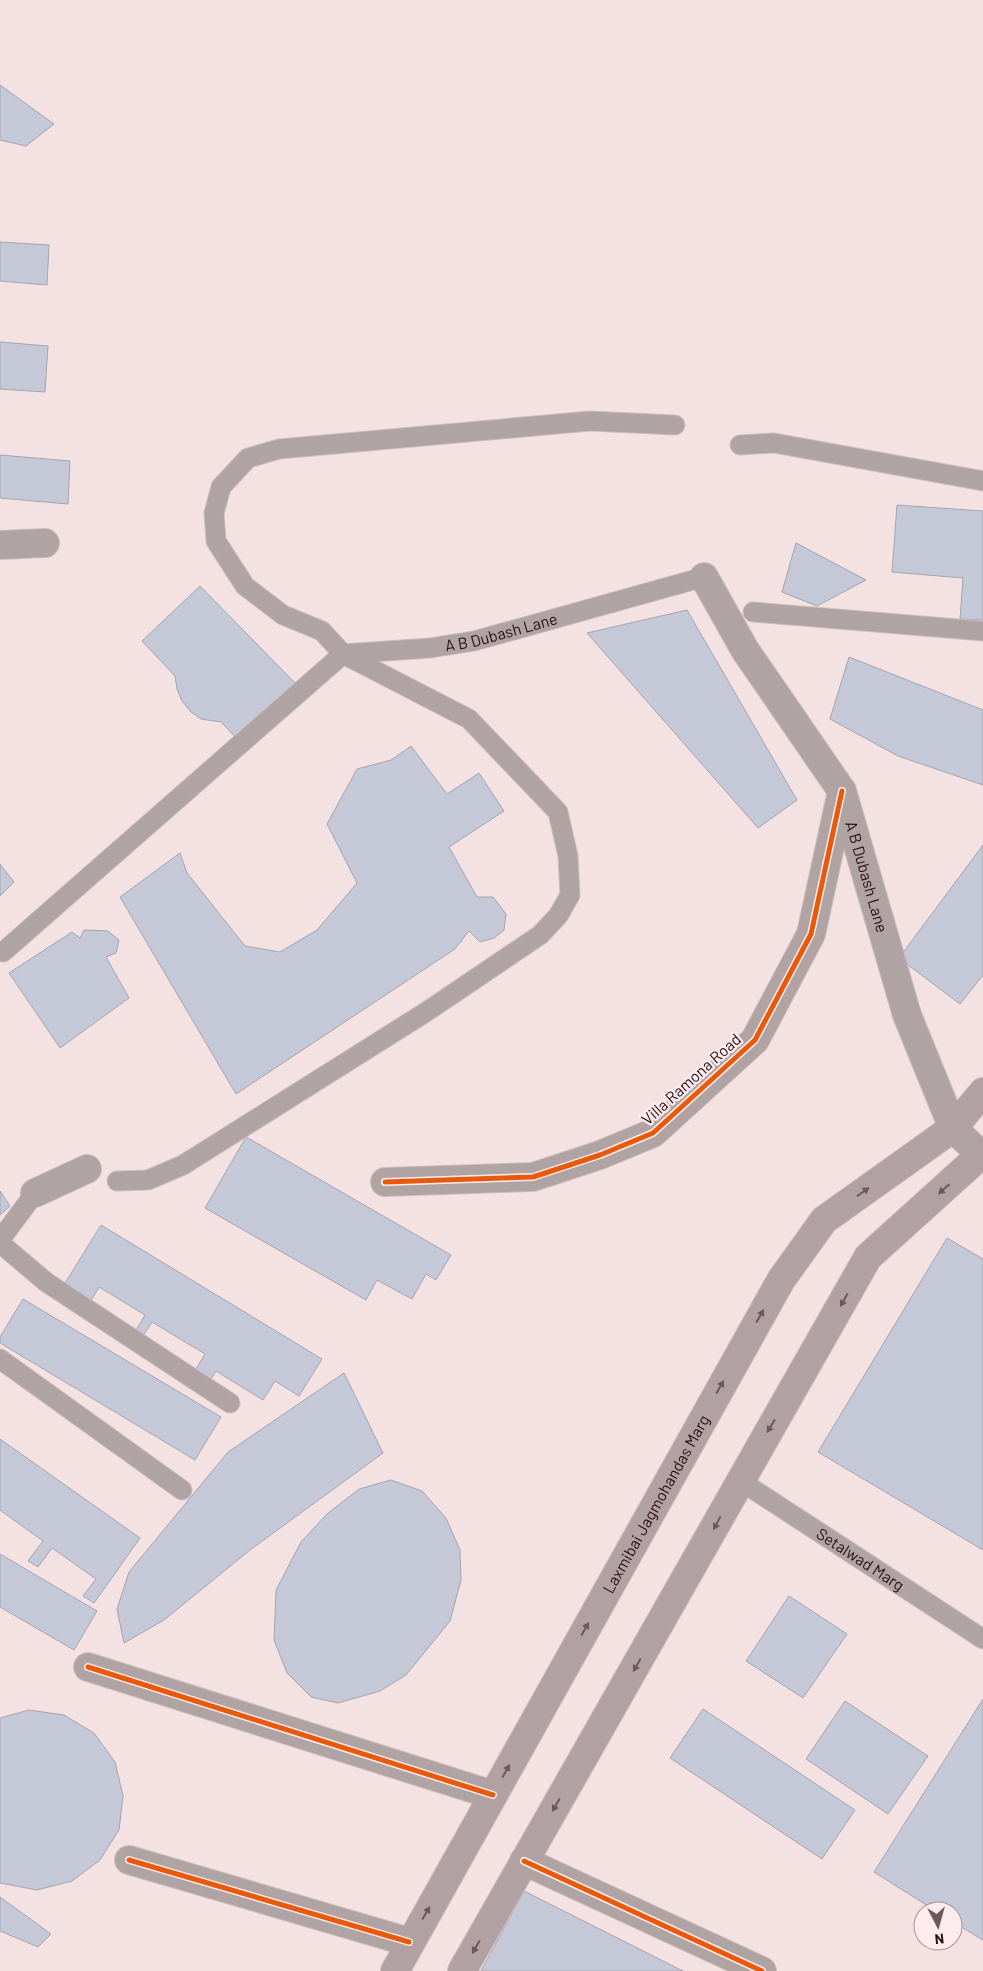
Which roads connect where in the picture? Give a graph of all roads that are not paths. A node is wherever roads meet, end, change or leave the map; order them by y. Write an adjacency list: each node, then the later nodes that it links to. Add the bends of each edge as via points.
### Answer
1 (676, 425): 9 (lane, via 590,421 279,449 248,458 221,486 214,513 216,541 244,586 282,615 322,631)
2 (740, 445): 3 (lane, via 774,443)
3 (983, 481)
4 (45, 544): 5 (street)
5 (0, 545)
6 (704, 576): 9 (lane, A B Dubash Lane, via 474,641 430,648); 10 (street, A B Dubash Lane, via 745,650)
7 (753, 612): 8 (lane)
8 (983, 631)
9 (343, 654): 11 (lane); 16 (lane, via 469,719 558,812 568,856 570,895 558,916 540,935 376,1044 183,1165 148,1180)
10 (842, 791): 13 (street, A B Dubash Lane, via 907,1015); 17 (street, Villa Ramona Road, via 811,934 755,1040 653,1133 533,1177)
11 (3, 952)
12 (983, 1092): 13 (main road, Laxmibai Jagmohandas Marg)
13 (953, 1128): 14 (street, A B Dubash Lane); 26 (main road, Laxmibai Jagmohandas Marg, one-way to 13, via 781,1280 824,1220)
14 (982, 1156): 22 (main road, one-way to 22, via 868,1257)
15 (87, 1169): 18 (street)
16 (117, 1181)
17 (385, 1182)
18 (35, 1193): 19 (lane)
19 (0, 1242): 21 (lane, via 46,1282)
20 (0, 1359): 23 (lane)
21 (230, 1403)
22 (739, 1480): 24 (lane, Setalwad Marg); 28 (main road, one-way to 28, via 696,1562)
23 (182, 1490)
24 (983, 1638)
25 (88, 1667): 26 (street)
26 (493, 1795): 29 (main road, Laxmibai Jagmohandas Marg, one-way to 26)
27 (129, 1860): 29 (street)
28 (524, 1861): 31 (main road, one-way to 31); 32 (street)
29 (409, 1942): 30 (main road, Laxmibai Jagmohandas Marg)
30 (395, 1971)
31 (462, 1971)
32 (762, 1971)

